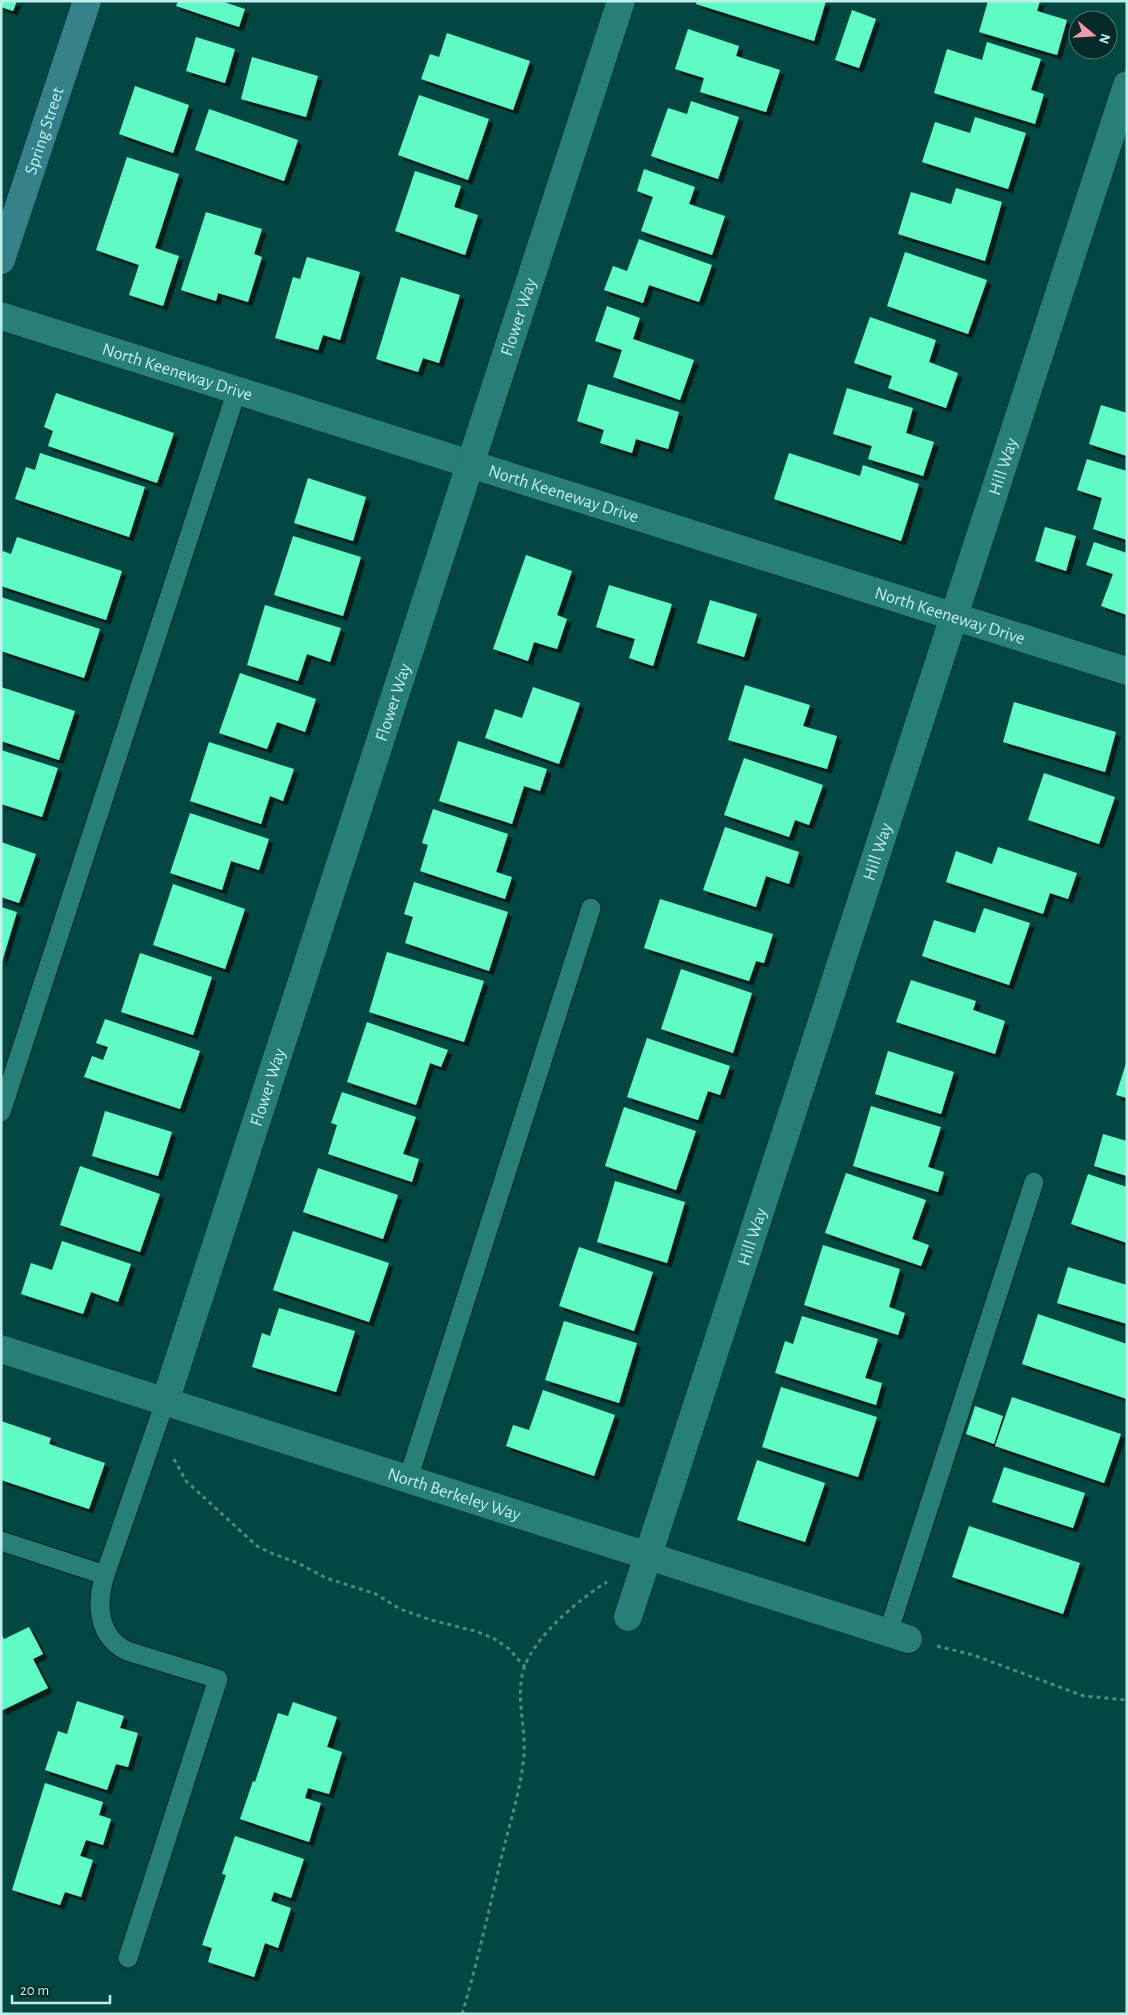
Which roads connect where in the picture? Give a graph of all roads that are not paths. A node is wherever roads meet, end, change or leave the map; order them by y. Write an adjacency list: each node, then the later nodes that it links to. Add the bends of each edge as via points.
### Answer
1 (87, 1): 4 (street, Spring Street)
2 (621, 1): 7 (street, Flower Way)
3 (1127, 85): 8 (street, Hill Way)
4 (1, 260)
5 (1, 316): 6 (street, North Keeneway Drive)
6 (237, 390): 7 (street, North Keeneway Drive); 11 (lane)
7 (470, 464): 8 (street, North Keeneway Drive); 14 (street, Flower Way)
8 (953, 616): 9 (street, North Keeneway Drive); 17 (street, Hill Way)
9 (1127, 671)
10 (591, 908): 15 (lane)
11 (1, 1112)
12 (1034, 1182): 20 (lane)
13 (1, 1349): 14 (street, North Berkeley Way)
14 (165, 1402): 15 (street, North Berkeley Way); 18 (lane)
15 (408, 1480): 17 (street, North Berkeley Way)
16 (1, 1541): 18 (lane)
17 (648, 1556): 19 (street, Hill Way); 20 (street, North Berkeley Way)
18 (105, 1575): 21 (lane, via 98,1604 108,1634 117,1646 218,1680)
19 (628, 1617)
20 (898, 1636)
21 (128, 1958)

